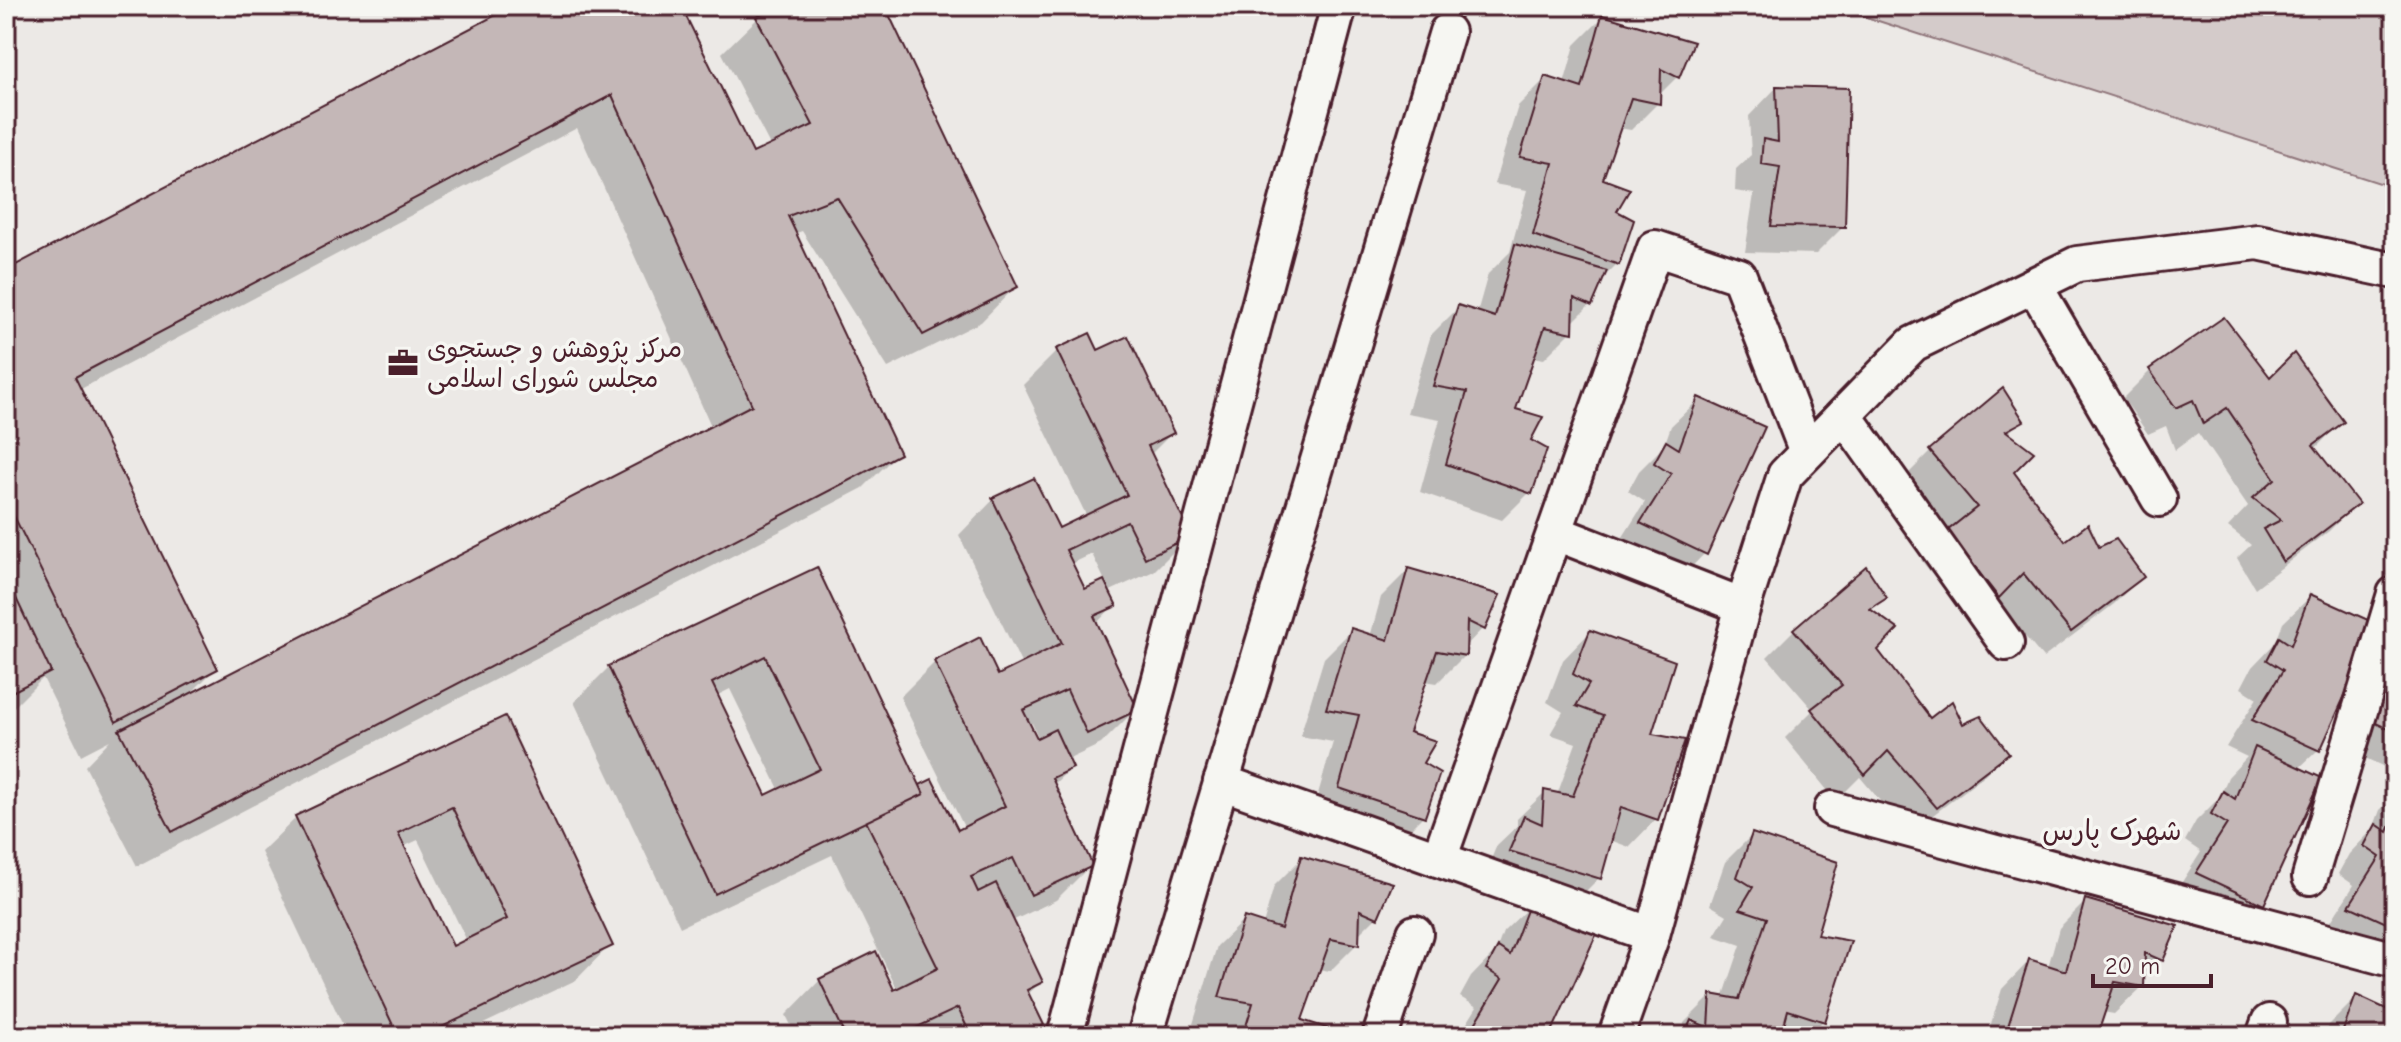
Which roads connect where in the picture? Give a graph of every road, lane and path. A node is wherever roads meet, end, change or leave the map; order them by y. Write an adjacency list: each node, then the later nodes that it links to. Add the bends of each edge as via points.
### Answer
1 (1337, 13): 19 (street)
2 (1447, 32): 12 (street)
3 (2395, 271): 4 (street, via 2258,242 2077,264)
4 (2034, 285): 5 (street, via 1913,344); 7 (street)
5 (1844, 415): 6 (street); 11 (street)
6 (1807, 452): 8 (street, via 1739,276 1655,248); 10 (street, via 1785,475)
7 (2159, 499)
8 (1556, 533): 10 (street); 14 (street)
9 (2395, 594): 15 (street)
10 (1743, 606): 17 (street)
11 (2006, 643)
12 (1221, 782): 14 (street); 20 (street)
13 (1832, 809): 18 (street)
14 (1439, 859): 17 (street)
15 (2310, 877)
16 (1415, 933): 21 (street)
17 (1652, 935): 22 (street)
18 (2395, 960)
19 (1065, 1036)
20 (1145, 1036)
21 (1380, 1036)
22 (1616, 1036)

